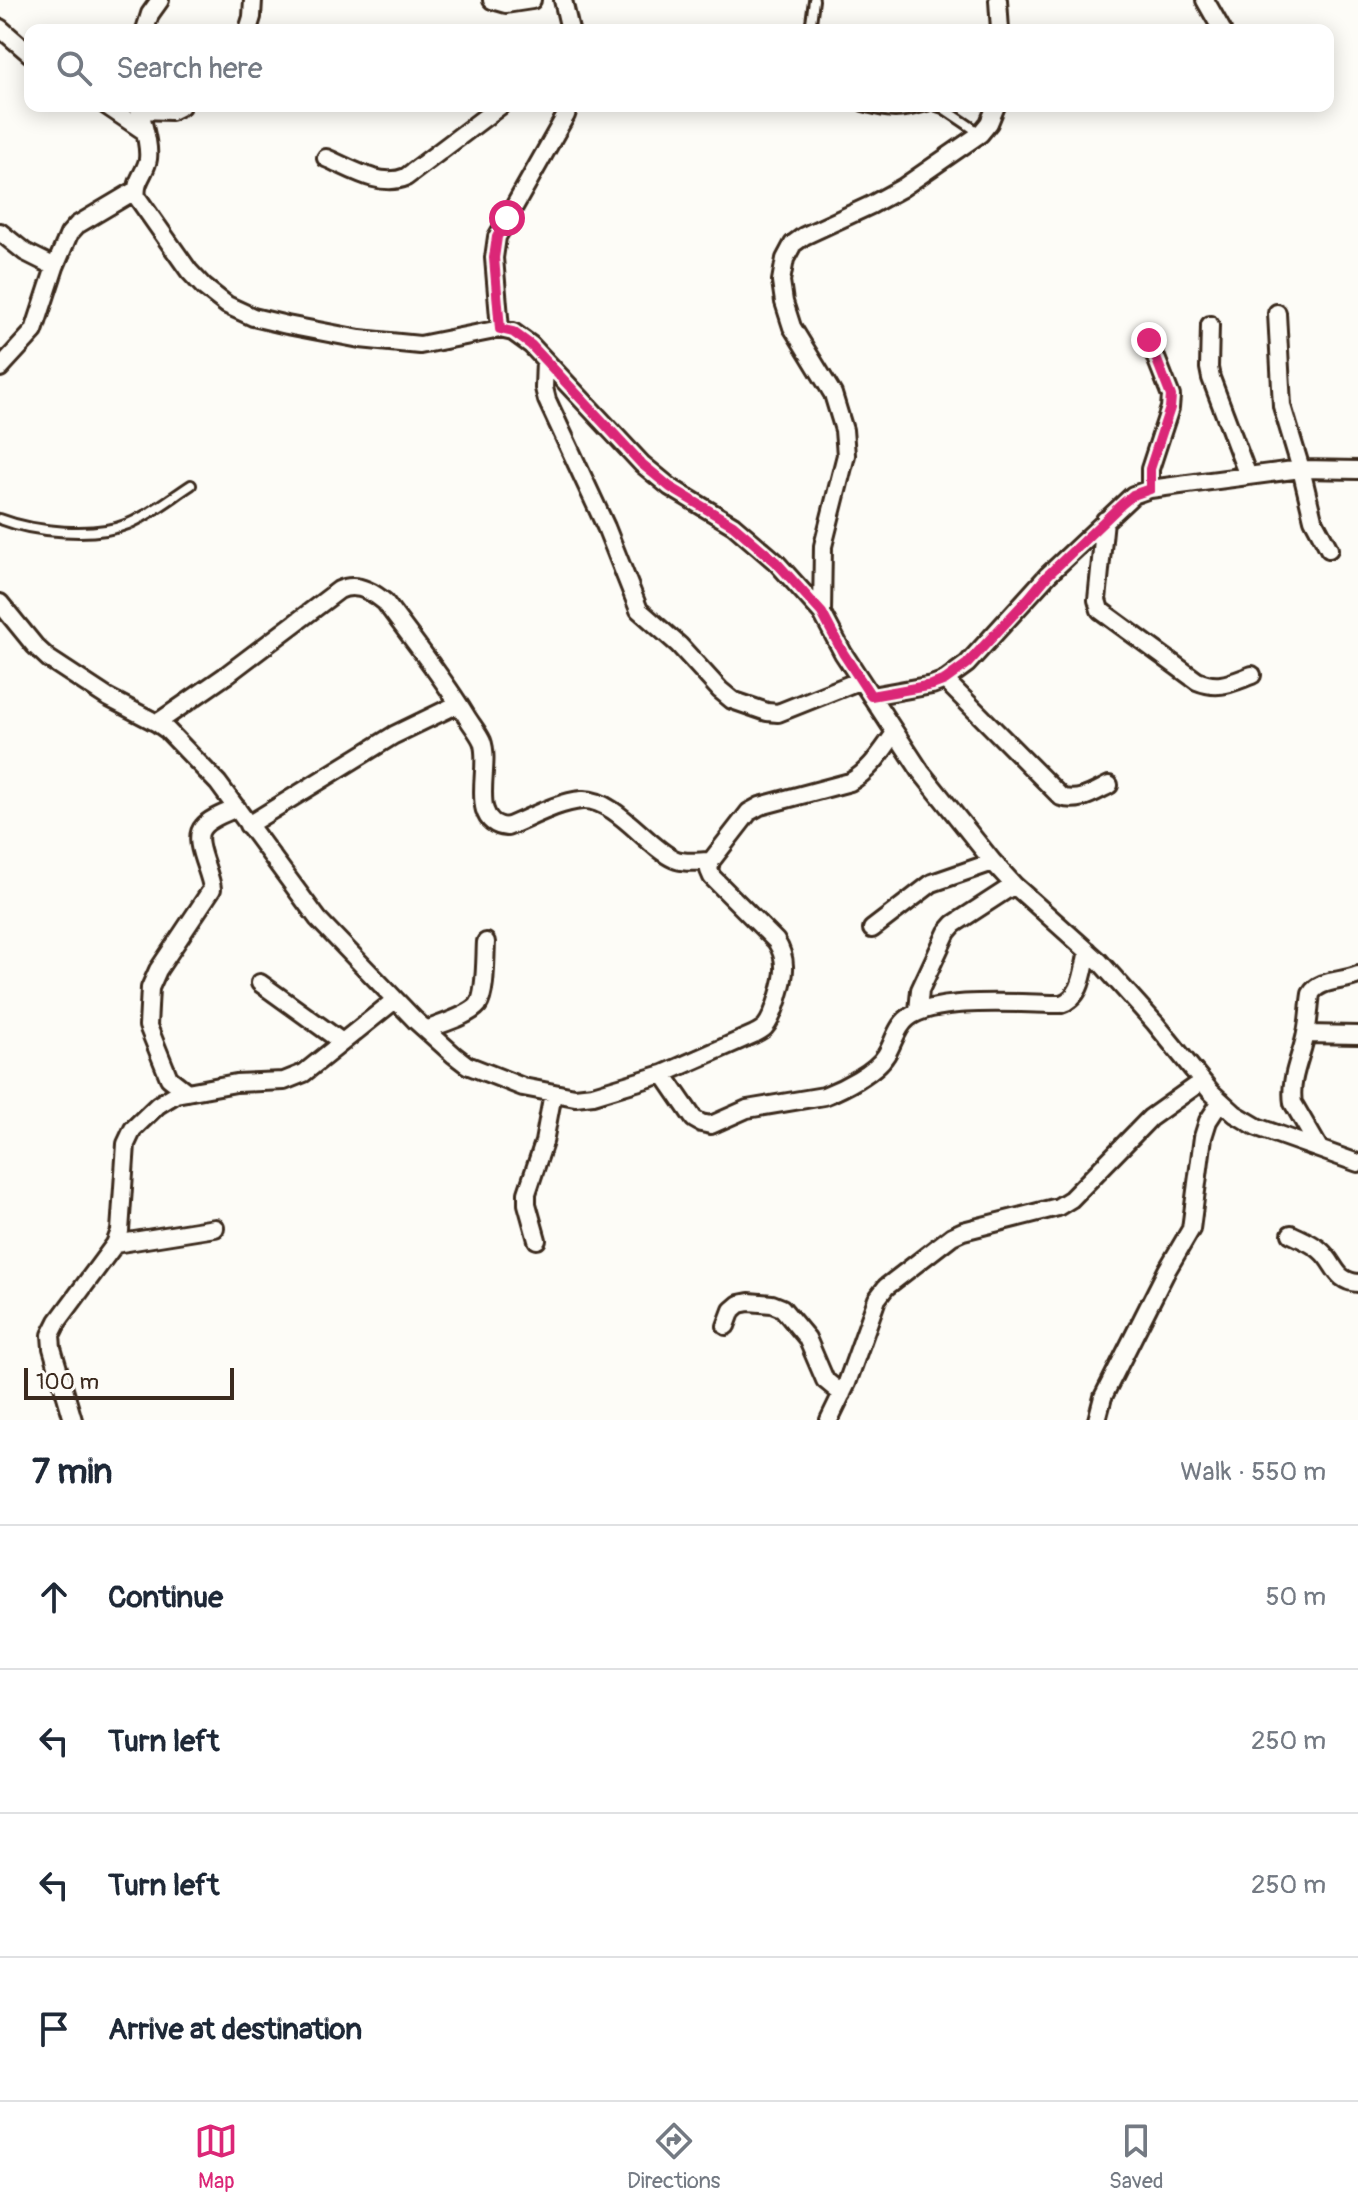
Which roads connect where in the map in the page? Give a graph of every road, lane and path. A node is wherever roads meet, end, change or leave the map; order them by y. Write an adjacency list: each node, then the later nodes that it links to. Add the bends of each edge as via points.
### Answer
1 (160, 0): 9 (street)
2 (253, 0): 10 (street)
3 (492, 0): 4 (street)
4 (532, 0)
5 (563, 0): 11 (street)
6 (814, 0): 12 (lane)
7 (998, 0): 13 (street)
8 (1205, 0): 14 (street)
9 (147, 24)
10 (250, 24)
11 (569, 24)
12 (811, 24)
13 (1000, 24)
14 (1219, 24)
15 (0, 28): 16 (street)
16 (24, 49)
17 (116, 112): 23 (street)
18 (140, 112): 23 (street)
19 (492, 112): 25 (street, via 397,181)
20 (563, 112): 31 (street, via 497,237)
21 (949, 112): 24 (lane)
22 (994, 112): 24 (street)
23 (144, 131): 26 (street, via 147,163)
24 (980, 134): 44 (street, via 902,188 804,236 785,259 781,281 792,327 833,394 844,430 846,455 823,546)
25 (326, 158)
26 (136, 190): 28 (street, via 77,225); 31 (street, via 189,271 227,305 253,317 360,339 420,345)
27 (0, 232): 28 (street)
28 (55, 267): 34 (street, via 34,331)
29 (1277, 313): 35 (street, via 1282,406)
30 (1210, 325): 37 (street, via 1211,378)
31 (500, 329): 33 (street, via 513,332)
32 (1149, 340): 39 (street, via 1171,396 1150,469)
33 (545, 360): 44 (street, via 642,464 761,547); 46 (street, via 547,400 639,610 732,700 767,712 791,710)
34 (2, 362)
35 (1301, 469): 36 (street); 37 (street); 42 (street, via 1313,519)
36 (1358, 470)
37 (1248, 476): 39 (street)
38 (191, 485): 40 (lane, via 124,526 85,532 28,528)
39 (1150, 489): 41 (street, via 1133,495)
40 (0, 519)
41 (1105, 520): 45 (street, via 1100,610 1197,681 1219,686); 47 (street, via 967,664)
42 (1329, 549)
43 (0, 603): 50 (street, via 49,659)
44 (822, 613): 46 (street)
45 (1252, 675)
46 (861, 680): 48 (street)
47 (945, 680): 48 (street); 52 (street, via 1061,797 1071,801)
48 (871, 696): 51 (street)
49 (458, 704): 50 (street, via 385,602 374,593 347,586); 54 (street, via 394,735); 55 (street, via 481,739 483,804 497,826 585,800 615,812 673,859)
50 (157, 723): 53 (street, via 211,774)
51 (895, 733): 55 (street, via 871,766 850,782 749,812); 56 (street)
52 (1109, 785)
53 (237, 808): 54 (street); 71 (street, via 199,833 212,889 150,988 148,1026 169,1078)
54 (248, 825): 63 (street, via 308,907)
55 (711, 861): 69 (street, via 712,877 776,941 785,967 781,985 765,1026)
56 (993, 862): 57 (street); 58 (street, via 932,883)
57 (1014, 885): 60 (street); 64 (street, via 947,932 920,990)
58 (872, 929)
59 (486, 942): 65 (street, via 479,1004)
60 (1088, 951): 64 (street, via 1078,990 1069,1002 993,1002); 70 (street)
61 (1358, 975): 66 (street, via 1313,988)
62 (260, 983): 68 (street)
63 (395, 1000): 65 (street); 68 (street)
64 (918, 1011): 69 (street, via 904,1020 880,1063 835,1092 747,1109 711,1125 694,1119)
65 (426, 1030): 72 (street, via 467,1065)
66 (1306, 1034): 67 (street); 74 (street, via 1292,1084 1293,1103)
67 (1358, 1035)
68 (342, 1042): 71 (street, via 304,1073 284,1081)
69 (663, 1074): 72 (street, via 593,1095)
70 (1202, 1081): 73 (street); 82 (street, via 1150,1118 1071,1199 952,1236 886,1287)
71 (187, 1092): 79 (street, via 165,1100 129,1136)
72 (553, 1093): 78 (street, via 527,1193)
73 (1221, 1101): 74 (street, via 1257,1127); 85 (street, via 1203,1137 1191,1229 1103,1397)
74 (1319, 1148): 75 (street)
75 (1358, 1163)
76 (215, 1228): 79 (street)
77 (1291, 1234): 80 (street, via 1318,1248 1346,1282)
78 (537, 1240)
79 (115, 1244): 83 (street, via 51,1335)
80 (1358, 1283)
81 (726, 1326): 82 (street, via 739,1304 782,1308 807,1338 825,1380)
82 (842, 1394): 84 (street)
83 (73, 1420)
84 (829, 1420)
85 (1097, 1420)

